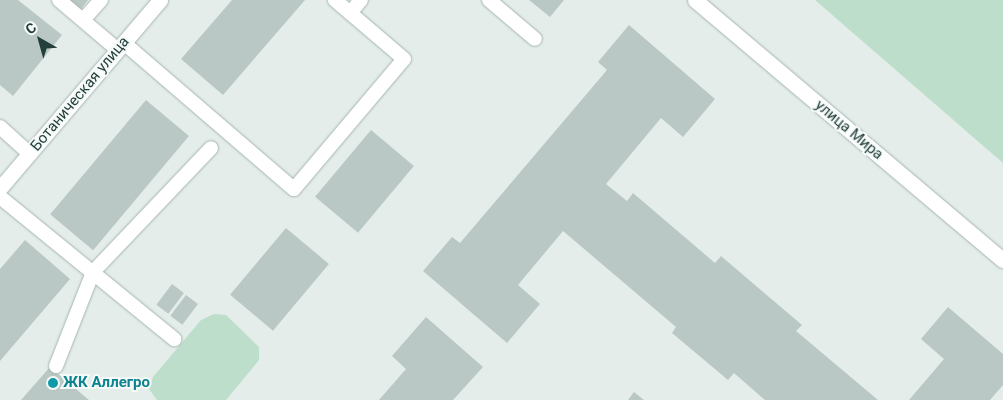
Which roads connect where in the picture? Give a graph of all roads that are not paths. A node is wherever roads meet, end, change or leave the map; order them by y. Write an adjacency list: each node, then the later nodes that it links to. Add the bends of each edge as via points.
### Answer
1 (59, 0): 9 (lane)
2 (101, 0): 9 (lane)
3 (160, 0): 11 (street, Ботаническая улица)
4 (335, 0): 8 (lane)
5 (361, 0): 8 (lane)
6 (489, 0): 10 (lane)
7 (695, 0): 17 (street, улица Мира)
8 (350, 13): 11 (lane, via 404,59 294,189)
9 (83, 20): 11 (lane)
10 (535, 39)
11 (121, 47): 14 (street, Ботаническая улица)
12 (0, 127): 14 (lane)
13 (211, 148): 18 (lane)
14 (30, 154): 15 (street, Ботаническая улица)
15 (0, 188)
16 (0, 197): 18 (lane)
17 (1003, 260)
18 (93, 272): 19 (lane); 20 (lane)
19 (174, 339)
20 (56, 366)

